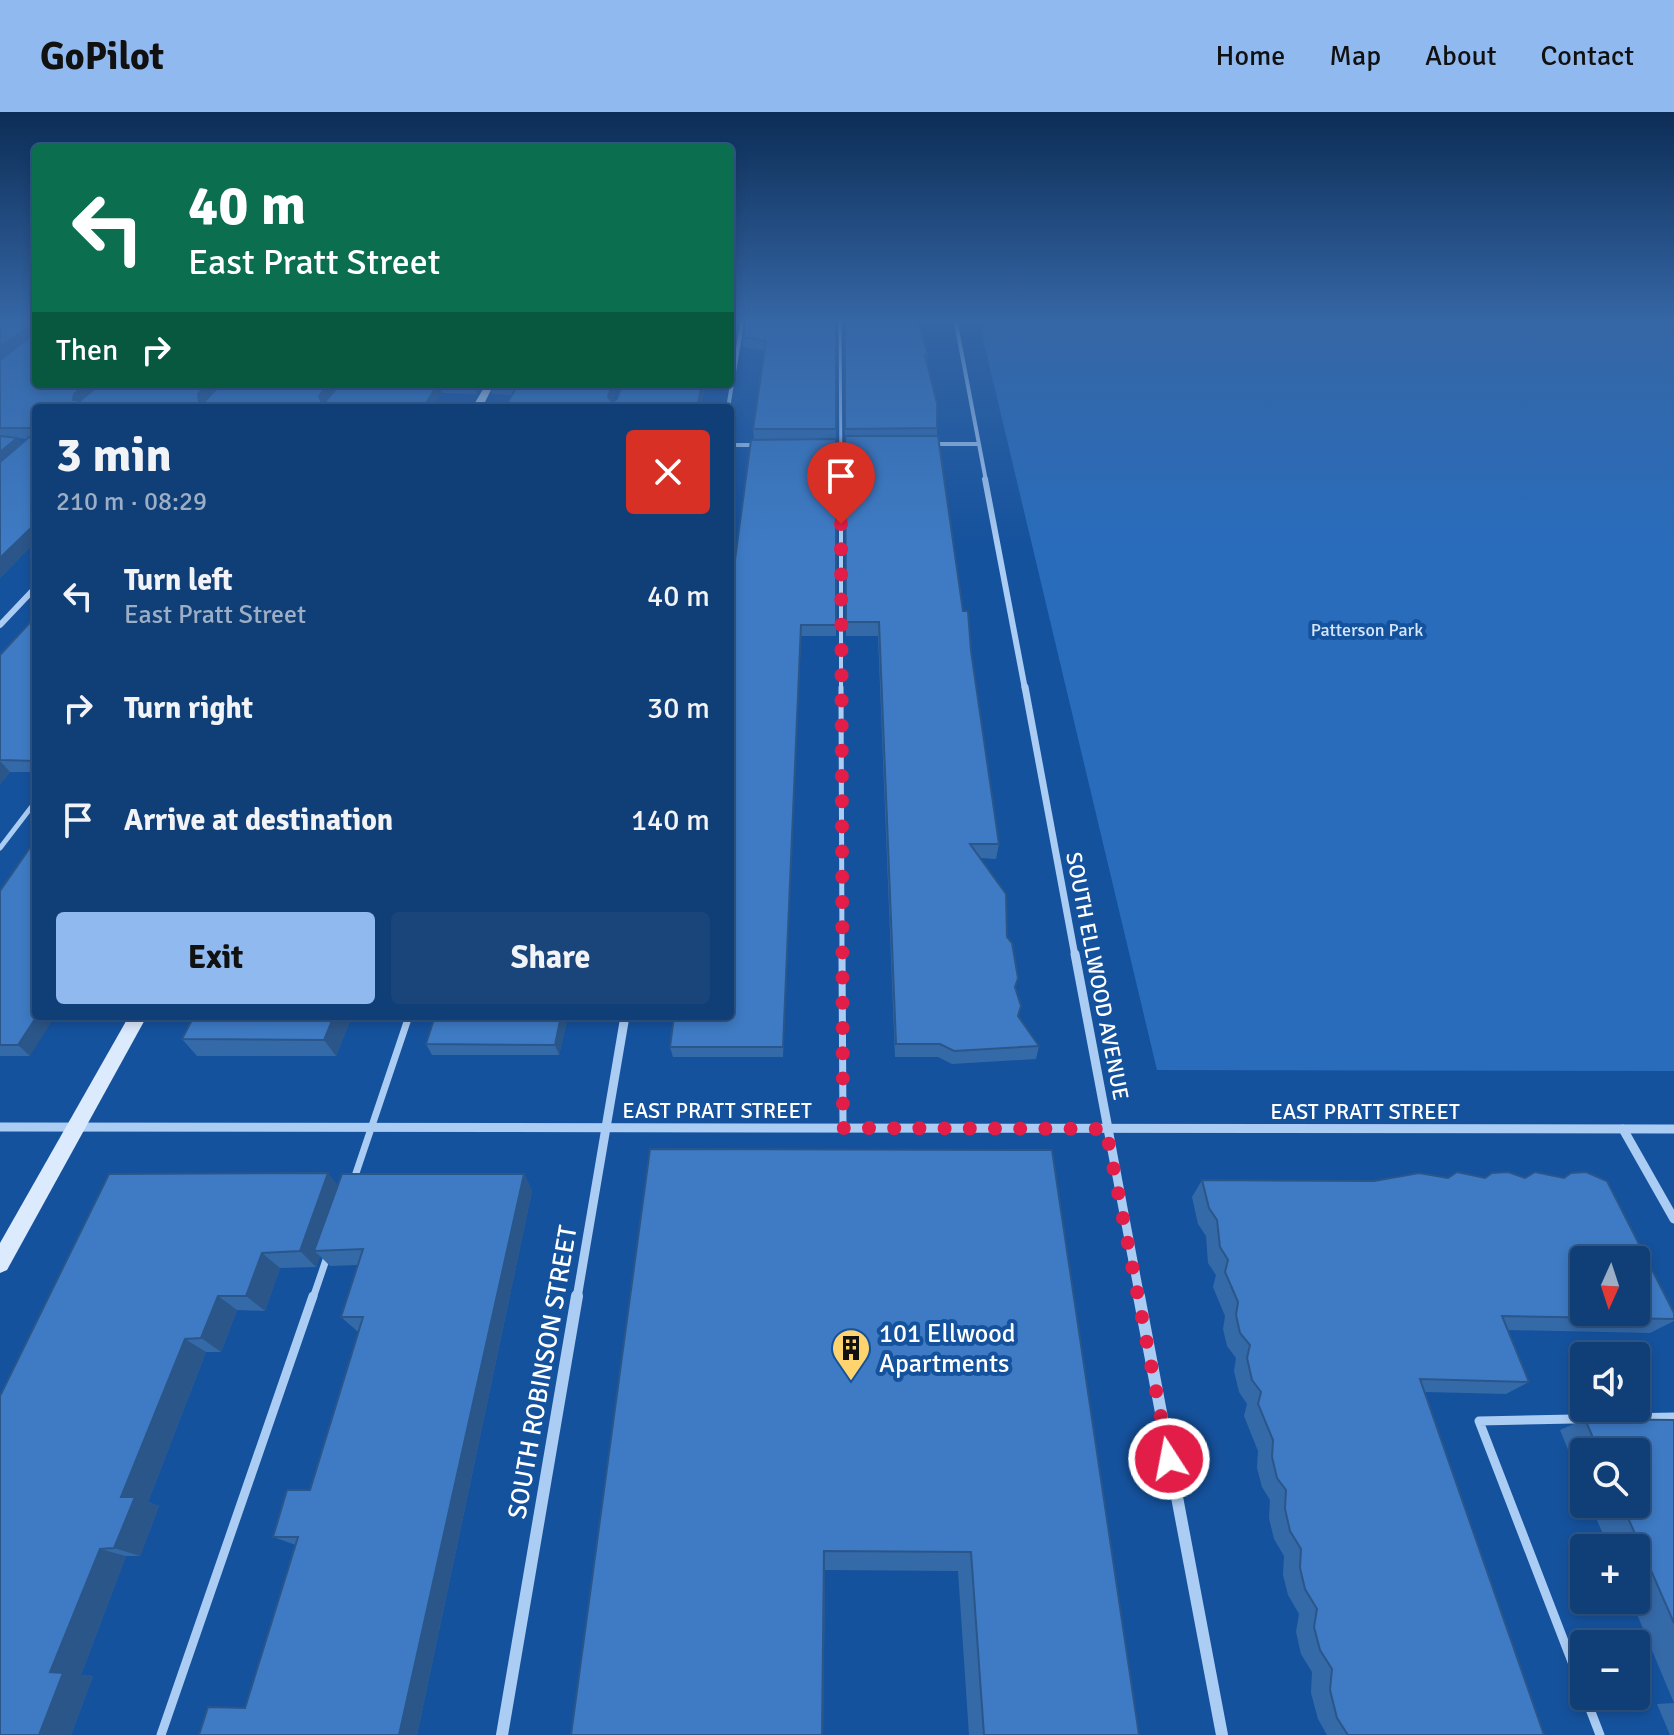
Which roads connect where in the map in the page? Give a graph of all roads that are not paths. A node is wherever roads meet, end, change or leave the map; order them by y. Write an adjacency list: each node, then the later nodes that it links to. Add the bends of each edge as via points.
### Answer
1 (841, 394): 8 (lane)
2 (969, 394): 4 (street, SOUTH ELLWOOD AVENUE)
3 (919, 444): 4 (street)
4 (978, 444): 22 (street, SOUTH ELLWOOD AVENUE)
5 (734, 445): 6 (street)
6 (762, 445)
7 (825, 445): 8 (street)
8 (841, 445): 9 (street); 21 (lane)
9 (856, 445)
10 (32, 591): 11 (street)
11 (0, 625)
12 (32, 806): 13 (lane)
13 (0, 848)
14 (136, 1020): 18 (street)
15 (408, 1020): 19 (lane)
16 (624, 1020): 20 (street, SOUTH ROBINSON STREET)
17 (0, 1127): 18 (street, EAST PRATT STREET)
18 (75, 1128): 19 (street, EAST PRATT STREET); 28 (street)
19 (372, 1128): 20 (street, EAST PRATT STREET); 25 (lane)
20 (606, 1128): 21 (street, EAST PRATT STREET); 33 (street, SOUTH ROBINSON STREET)
21 (843, 1128): 22 (street, EAST PRATT STREET)
22 (1106, 1129): 23 (street, EAST PRATT STREET); 34 (street, SOUTH ELLWOOD AVENUE)
23 (1623, 1129): 24 (street, EAST PRATT STREET); 26 (street)
24 (1674, 1129)
25 (351, 1187)
26 (1674, 1219)
27 (331, 1246): 32 (lane)
28 (0, 1263)
29 (1674, 1417): 30 (lane, via 1479,1421)
30 (1570, 1658)
31 (1590, 1710): 35 (lane)
32 (161, 1735)
33 (502, 1735)
34 (1222, 1735)
35 (1600, 1735)

